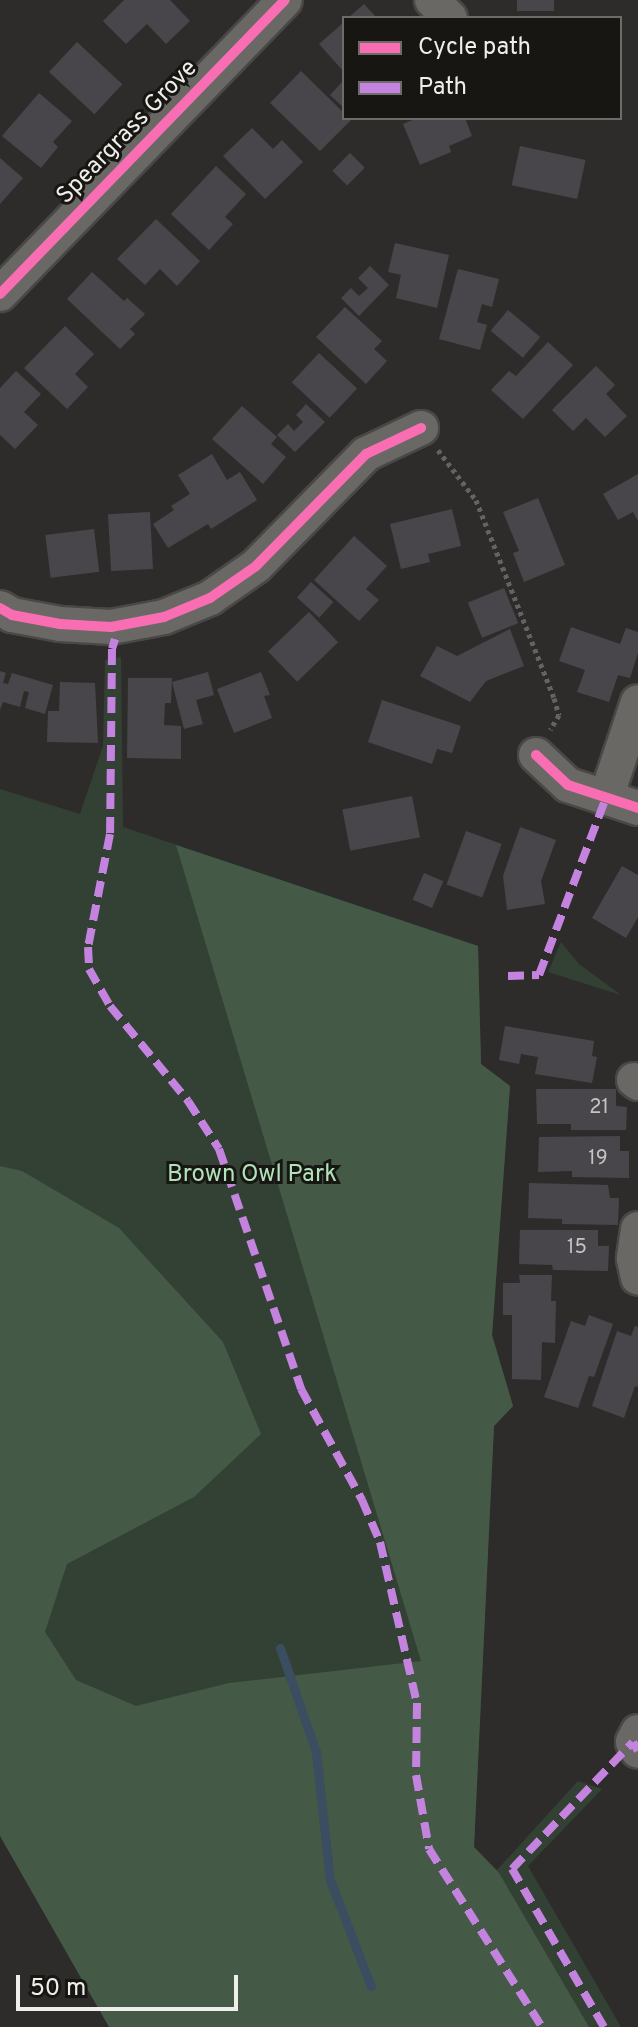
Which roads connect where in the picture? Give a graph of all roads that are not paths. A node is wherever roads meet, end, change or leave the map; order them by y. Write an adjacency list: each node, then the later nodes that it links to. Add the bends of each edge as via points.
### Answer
1 (285, 0): 4 (street, Speargrass Grove)
2 (432, 0): 3 (street)
3 (448, 16)
4 (0, 294)
5 (421, 428): 6 (street, via 366,454 256,566 210,598 164,617 111,627 60,624)
6 (0, 608)
7 (638, 702): 9 (street)
8 (536, 755): 9 (street, via 568,785)
9 (622, 803)
10 (638, 1229): 11 (street)
11 (638, 1278)

